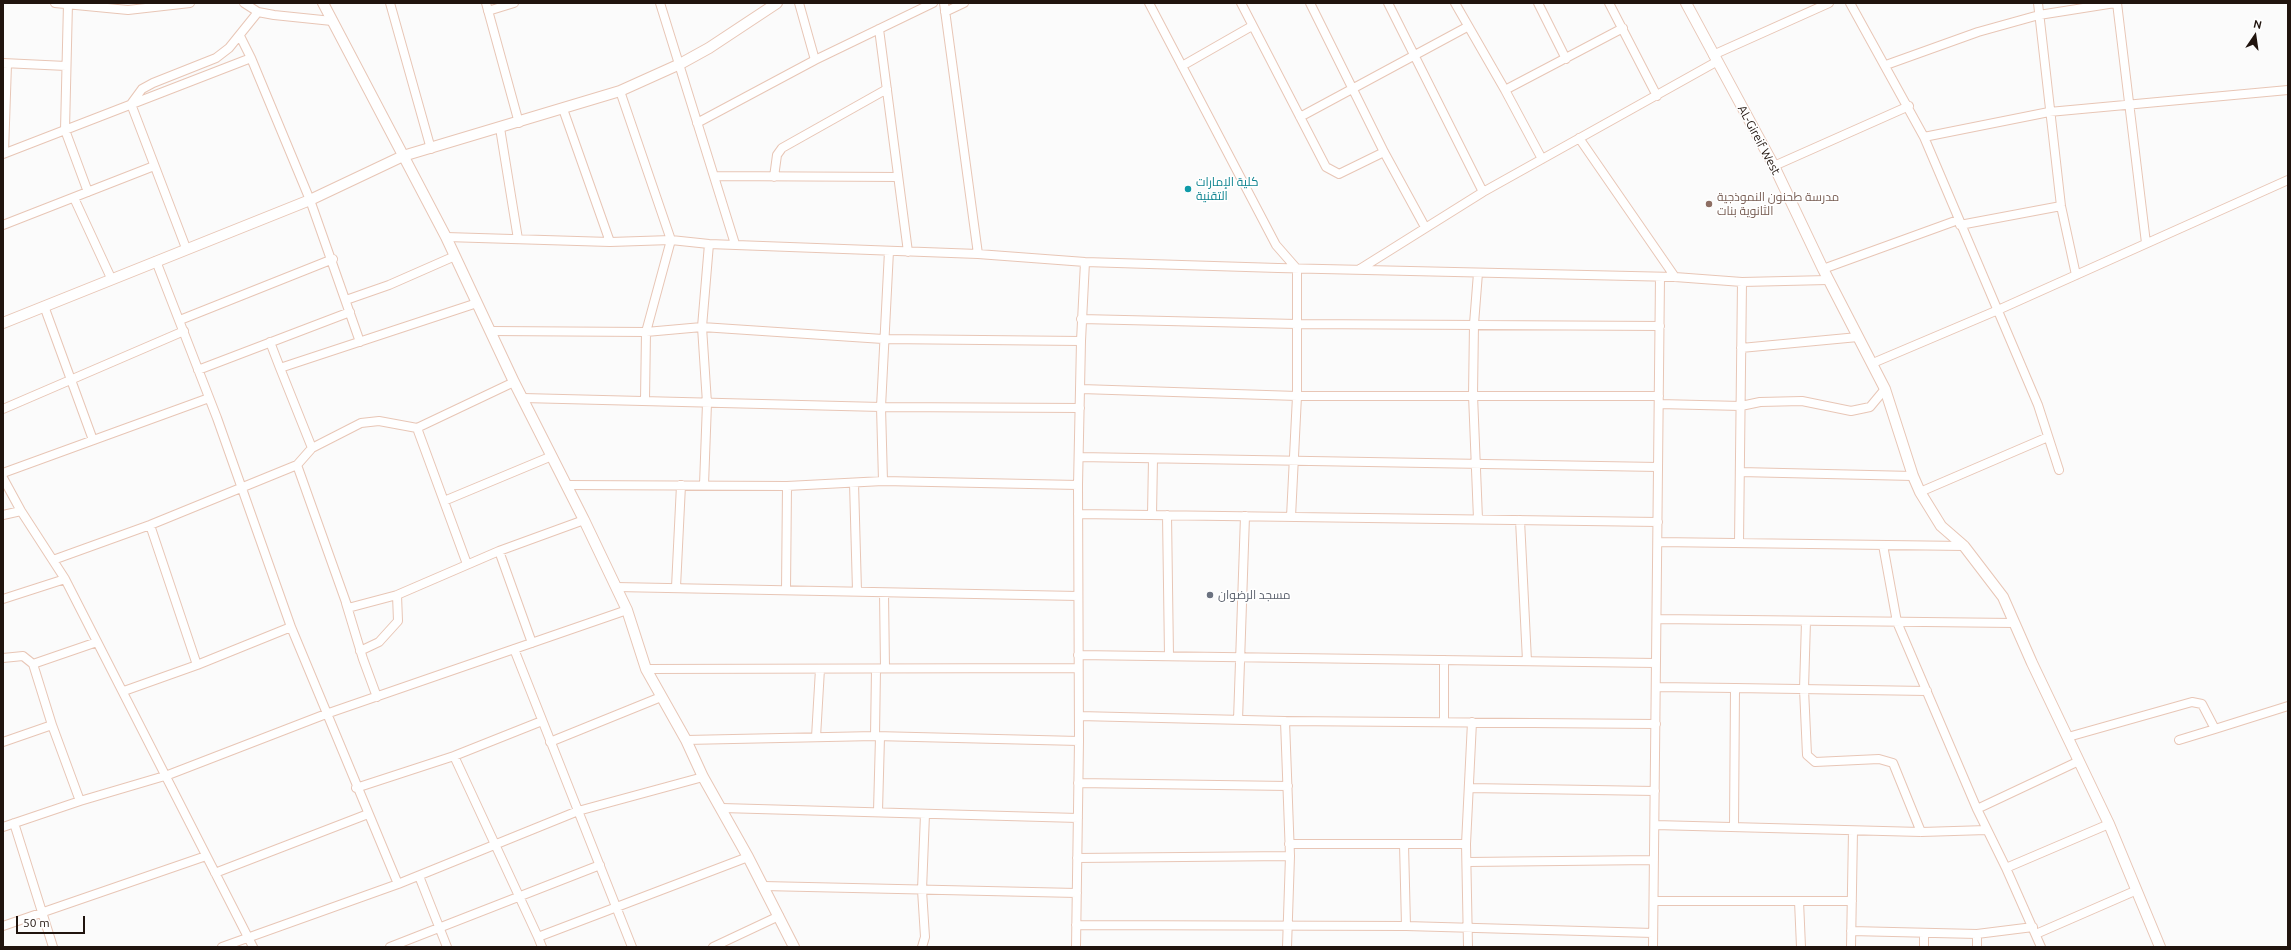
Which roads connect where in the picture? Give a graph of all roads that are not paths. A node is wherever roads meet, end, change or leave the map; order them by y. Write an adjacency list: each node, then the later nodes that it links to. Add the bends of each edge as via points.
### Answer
1 (55, 3): 24 (street)
2 (190, 3): 24 (street, via 128,10)
3 (244, 3): 27 (street)
4 (323, 3): 30 (street)
5 (390, 3): 64 (street)
6 (514, 3): 26 (street)
7 (660, 3): 42 (street)
8 (777, 3): 42 (street)
9 (799, 3): 40 (street)
10 (933, 3): 34 (street)
11 (944, 3): 28 (street)
12 (964, 3): 28 (street)
13 (1148, 3): 45 (street)
14 (1241, 3): 31 (street)
15 (1310, 3): 47 (street)
16 (1454, 3): 32 (street)
17 (1538, 3): 38 (street)
18 (1609, 3): 33 (street)
19 (1686, 3): 39 (street, AL-Gireif West)
20 (1829, 3): 39 (street)
21 (1850, 3): 43 (street)
22 (2038, 3): 29 (street)
23 (2116, 3): 29 (street); 53 (street)
24 (68, 4): 44 (street)
25 (1391, 4): 36 (street)
26 (487, 7): 58 (street)
27 (258, 12): 30 (street); 35 (street)
28 (945, 12): 93 (street)
29 (2039, 15): 43 (street, via 1978,32); 56 (street)
30 (332, 21): 67 (street)
31 (1252, 26): 45 (street); 57 (street)
32 (1467, 27): 36 (street); 48 (street)
33 (1623, 28): 38 (street); 51 (street)
34 (880, 29): 40 (street); 46 (street)
35 (240, 36): 37 (street); 52 (street, via 216,58 142,89)
36 (1414, 56): 47 (street); 76 (street)
37 (251, 58): 52 (street); 78 (street)
38 (1566, 59): 48 (street)
39 (1714, 59): 51 (street); 70 (street, AL-Gireif West)
40 (815, 60): 59 (street)
41 (5, 64): 44 (street); 66 (street)
42 (680, 64): 50 (street); 59 (street)
43 (1886, 65): 54 (street)
44 (66, 66): 61 (street)
45 (1182, 66): 98 (street, via 1276,245)
46 (887, 89): 72 (street, via 782,148 777,155); 73 (street)
47 (1353, 89): 57 (street); 65 (street)
48 (1505, 90): 68 (street)
49 (2288, 90): 53 (street)
50 (620, 91): 55 (street); 85 (street)
51 (1657, 96): 63 (street)
52 (132, 104): 61 (street); 69 (street)
53 (2128, 105): 56 (street); 87 (street)
54 (1909, 106): 62 (street); 70 (street)
55 (563, 108): 58 (street); 86 (street)
56 (2049, 112): 62 (street); 79 (street)
57 (1300, 117): 65 (street, via 1331,172 1339,174 1351,170)
58 (519, 122): 60 (street)
59 (697, 123): 71 (street)
60 (500, 128): 64 (street); 84 (street)
61 (65, 130): 66 (street); 75 (street)
62 (1924, 137): 80 (street)
63 (1579, 138): 68 (street); 103 (street)
64 (431, 149): 67 (street)
65 (1384, 152): 82 (street)
66 (3, 153)
67 (404, 156): 78 (street); 83 (street)
68 (1542, 159): 76 (street)
69 (154, 166): 75 (street); 90 (street)
70 (1774, 166): 100 (street, AL-Gireif West)
71 (714, 176): 72 (street); 89 (street)
72 (774, 177): 73 (street)
73 (898, 177): 92 (street)
74 (2288, 180): 87 (street)
75 (88, 192): 77 (street)
76 (1483, 192): 82 (street)
77 (74, 198): 81 (street); 104 (street)
78 (310, 200): 90 (street); 95 (street)
79 (2061, 206): 80 (street); 102 (street)
80 (1959, 222): 100 (street); 111 (street)
81 (3, 225)
82 (1425, 227): 99 (street)
83 (446, 237): 84 (street); 94 (street)
84 (518, 239): 86 (street)
85 (671, 240): 86 (street); 88 (street); 122 (street)
86 (610, 242)
87 (2146, 243): 102 (street)
88 (709, 244): 89 (street); 119 (street)
89 (735, 244): 91 (street)
90 (186, 248): 96 (street)
91 (889, 251): 92 (street); 124 (street)
92 (908, 252): 93 (street)
93 (978, 254): 97 (street)
94 (455, 256): 108 (street, via 389,285); 109 (street)
95 (333, 259): 108 (street); 114 (street)
96 (156, 262): 104 (street); 114 (street)
97 (1085, 262): 98 (street); 113 (street)
98 (1297, 269): 99 (street); 116 (street)
99 (1360, 269): 101 (street)
100 (1823, 269): 106 (street, AL-Gireif West)
101 (1478, 273): 105 (street); 117 (street)
102 (2076, 275): 111 (street)
103 (1675, 277): 105 (street); 107 (street)
104 (111, 278): 110 (street)
105 (1660, 278): 118 (street)
106 (1828, 280): 107 (street); 123 (street, AL-Gireif West)
107 (1742, 282): 128 (street)
108 (346, 300): 112 (street)
109 (477, 303): 121 (street); 127 (street)
110 (44, 306): 115 (street); 132 (street)
111 (1998, 310): 129 (street); 148 (street, via 2038,405)
112 (350, 312): 126 (street); 127 (street)
113 (1081, 319): 116 (street); 125 (street)
114 (180, 320): 120 (street)
115 (3, 323)
116 (1297, 324): 117 (street); 137 (street)
117 (1474, 324): 118 (street); 136 (street)
118 (1660, 326): 141 (street)
119 (702, 327): 122 (street); 124 (street); 142 (street)
120 (184, 331): 131 (street); 132 (street)
121 (491, 331): 122 (street); 133 (street)
122 (646, 332): 140 (street)
123 (1858, 337): 128 (street); 129 (street, AL-Gireif West)
124 (883, 340): 125 (street); 144 (street)
125 (1081, 341): 134 (street)
126 (270, 342): 130 (street); 131 (street)
127 (360, 342): 130 (street)
128 (1741, 348): 143 (street)
129 (1873, 363): 135 (street, AL-Gireif West)
130 (280, 368): 150 (street)
131 (198, 370): 138 (street)
132 (71, 380): 146 (street); 149 (street)
133 (514, 382): 139 (street); 147 (street)
134 (1081, 389): 137 (street); 145 (street)
135 (1886, 389): 143 (street, via 1870,407 1851,410 1802,401 1760,402); 161 (street, AL-Gireif West)
136 (1473, 395): 137 (street); 141 (street); 156 (street)
137 (1297, 396): 154 (street)
138 (209, 398): 149 (street); 170 (street)
139 (523, 398): 140 (street); 151 (street)
140 (645, 400): 142 (street)
141 (1659, 400): 143 (street); 157 (street)
142 (707, 404): 144 (street); 167 (street)
143 (1740, 406): 159 (street)
144 (881, 407): 145 (street); 163 (street)
145 (1080, 408): 152 (street)
146 (3, 409)
147 (417, 428): 150 (street, via 379,421 361,423); 172 (street)
148 (2048, 437): 158 (street); 171 (street)
149 (93, 440): 160 (street)
150 (312, 448): 155 (street)
151 (552, 456): 165 (street); 172 (street)
152 (1079, 457): 153 (street); 168 (street)
153 (1153, 459): 154 (street); 175 (street)
154 (1292, 461): 156 (street); 179 (street)
155 (297, 465): 170 (street); 201 (street)
156 (1476, 465): 157 (street); 180 (street)
157 (1658, 467): 183 (street)
158 (2060, 470)
159 (1740, 472): 161 (street); 186 (street)
160 (3, 473)
161 (1913, 476): 171 (street, AL-Gireif West)
162 (3, 478): 173 (street)
163 (883, 482): 164 (street); 168 (street)
164 (854, 484): 169 (street); 196 (street)
165 (566, 485): 166 (street); 181 (street)
166 (681, 485): 167 (street); 194 (street)
167 (704, 485): 169 (street)
168 (1078, 485): 174 (street)
169 (787, 486): 195 (street)
170 (242, 489): 184 (street); 207 (street)
171 (1920, 492): 188 (street, AL-Gireif West, via 1941,526)
172 (444, 501): 191 (street)
173 (21, 511): 177 (street); 190 (street)
174 (1078, 514): 175 (street); 199 (street)
175 (1152, 515): 176 (street)
176 (1167, 515): 178 (street); 213 (street)
177 (3, 516)
178 (1245, 516): 179 (street); 214 (street)
179 (1291, 517): 180 (street)
180 (1478, 519): 182 (street)
181 (584, 520): 189 (street); 193 (street)
182 (1520, 520): 183 (street); 217 (street)
183 (1658, 522): 185 (street)
184 (150, 525): 190 (street); 220 (street)
185 (1658, 542): 186 (street); 203 (street)
186 (1739, 543): 187 (street)
187 (1883, 545): 188 (street); 205 (street)
188 (1964, 546): 206 (street, AL-Gireif West, via 2003,597)
189 (499, 551): 191 (street); 209 (street)
190 (53, 560): 192 (street)
191 (467, 564): 198 (street)
192 (65, 579): 200 (street); 208 (street)
193 (616, 587): 194 (street); 202 (street)
194 (676, 587): 195 (street)
195 (786, 590): 196 (street)
196 (857, 591): 197 (street)
197 (884, 593): 199 (street); 221 (street)
198 (396, 595): 201 (street); 211 (street, via 398,620 379,642)
199 (1078, 596): 212 (street)
200 (3, 599)
201 (348, 608): 211 (street)
202 (627, 610): 209 (street); 223 (street)
203 (1657, 619): 204 (street); 218 (street)
204 (1806, 621): 205 (street); 227 (street)
205 (1897, 622): 206 (street); 229 (street)
206 (2014, 623): 245 (street, AL-Gireif West)
207 (291, 627): 220 (street); 233 (street)
208 (97, 642): 219 (street); 228 (street)
209 (532, 643): 210 (street)
210 (514, 649): 230 (street); 236 (street)
211 (360, 651): 230 (street)
212 (1078, 655): 213 (street); 222 (street)
213 (1169, 656): 214 (street)
214 (1239, 657): 216 (street); 235 (street)
215 (3, 658): 219 (street, via 23,656)
216 (1444, 660): 217 (street); 238 (street)
217 (1527, 661): 218 (street)
218 (1656, 662): 225 (street)
219 (33, 664): 241 (street)
220 (197, 665): 228 (street)
221 (881, 668): 222 (street); 224 (street); 244 (street)
222 (1078, 668): 234 (street)
223 (646, 669): 224 (street); 231 (street)
224 (820, 669): 243 (street)
225 (1656, 687): 226 (street); 240 (street)
226 (1735, 688): 227 (street); 272 (street)
227 (1804, 689): 229 (street); 275 (street, via 1809,759 1815,762 1879,759 1893,763)
228 (124, 691): 253 (street)
229 (1927, 691): 262 (street)
230 (377, 697): 233 (street)
231 (661, 697): 246 (street); 250 (street)
232 (2288, 706): 242 (street)
233 (326, 714): 253 (street); 257 (street)
234 (1079, 716): 235 (street); 248 (street)
235 (1238, 720): 237 (street)
236 (542, 721): 250 (street); 251 (street)
237 (1285, 721): 238 (street); 256 (street)
238 (1444, 722): 239 (street)
239 (1472, 722): 240 (street); 258 (street)
240 (1656, 724): 259 (street)
241 (52, 725): 249 (street); 260 (street)
242 (2216, 729): 245 (street, via 2202,704 2192,702); 247 (street)
243 (816, 736): 244 (street); 246 (street)
244 (878, 736): 248 (street); 264 (street)
245 (2068, 737): 252 (street, AL-Gireif West)
246 (686, 740): 254 (street)
247 (2179, 740)
248 (1079, 741): 255 (street)
249 (3, 742)
250 (550, 742): 263 (street)
251 (454, 756): 257 (street); 279 (street)
252 (2079, 761): 262 (street); 269 (street, AL-Gireif West)
253 (168, 775): 260 (street); 280 (street)
254 (703, 777): 261 (street); 263 (street)
255 (1078, 784): 256 (street); 267 (street)
256 (1288, 786): 276 (street)
257 (356, 788): 265 (street)
258 (1469, 788): 259 (street); 278 (street)
259 (1655, 791): 270 (street)
260 (80, 801): 268 (street)
261 (722, 808): 264 (street); 282 (street)
262 (1977, 809): 274 (street)
263 (578, 811): 279 (street); 286 (street)
264 (878, 811): 266 (street)
265 (368, 814): 288 (street); 290 (street)
266 (925, 814): 267 (street); 292 (street)
267 (1078, 818): 283 (street)
268 (14, 823): 271 (street); 300 (street)
269 (2109, 824): 287 (street); 293 (street, AL-Gireif West)
270 (1655, 825): 272 (street); 284 (street)
271 (3, 827)
272 (1734, 828): 273 (street)
273 (1853, 830): 275 (street); 298 (street)
274 (1987, 830): 275 (street); 287 (street)
275 (1921, 832)
276 (1289, 844): 277 (street); 281 (street)
277 (1404, 844): 278 (street); 305 (street)
278 (1466, 844): 285 (street)
279 (497, 846): 289 (street); 295 (street)
280 (206, 856): 288 (street); 300 (street)
281 (1290, 856): 283 (street); 304 (street)
282 (748, 857): 291 (street); 299 (street)
283 (1077, 858): 294 (street)
284 (1654, 860): 285 (street); 296 (street)
285 (1468, 862): 306 (street)
286 (600, 865): 295 (street); 299 (street)
287 (2006, 868): 309 (street)
288 (215, 873): 314 (street)
289 (419, 876): 290 (street); 307 (street)
290 (398, 884): 314 (street)
291 (763, 886): 292 (street); 301 (street)
292 (922, 890): 294 (street); 324 (street, via 925,937)
293 (2137, 890): 309 (street); 334 (street, AL-Gireif West)
294 (1077, 893): 302 (street)
295 (518, 896): 307 (street); 313 (street)
296 (1654, 901): 297 (street); 310 (street)
297 (1799, 901): 298 (street); 329 (street)
298 (1852, 901): 308 (street)
299 (617, 906): 313 (street); 321 (street)
300 (43, 912): 303 (street); 315 (street)
301 (779, 916): 322 (street); 323 (street)
302 (1076, 925): 304 (street); 325 (street)
303 (3, 926)
304 (1288, 926): 305 (street); 326 (street)
305 (1406, 926): 306 (street)
306 (1467, 926): 310 (street); 327 (street)
307 (440, 928): 318 (street); 319 (street)
308 (1850, 931): 311 (street); 330 (street)
309 (2034, 931): 312 (street); 333 (street)
310 (1654, 933): 328 (street)
311 (1924, 933): 312 (street); 331 (street)
312 (1977, 934): 332 (street)
313 (538, 937): 320 (street)
314 (249, 939): 316 (street); 317 (street)
315 (53, 947)
316 (222, 947)
317 (253, 947)
318 (390, 947)
319 (447, 947)
320 (542, 947)
321 (632, 947)
322 (713, 947)
323 (794, 947)
324 (922, 947)
325 (1076, 947)
326 (1287, 947)
327 (1468, 947)
328 (1653, 947)
329 (1801, 947)
330 (1852, 947)
331 (1924, 947)
332 (1977, 947)
333 (2041, 947)
334 (2160, 947)

